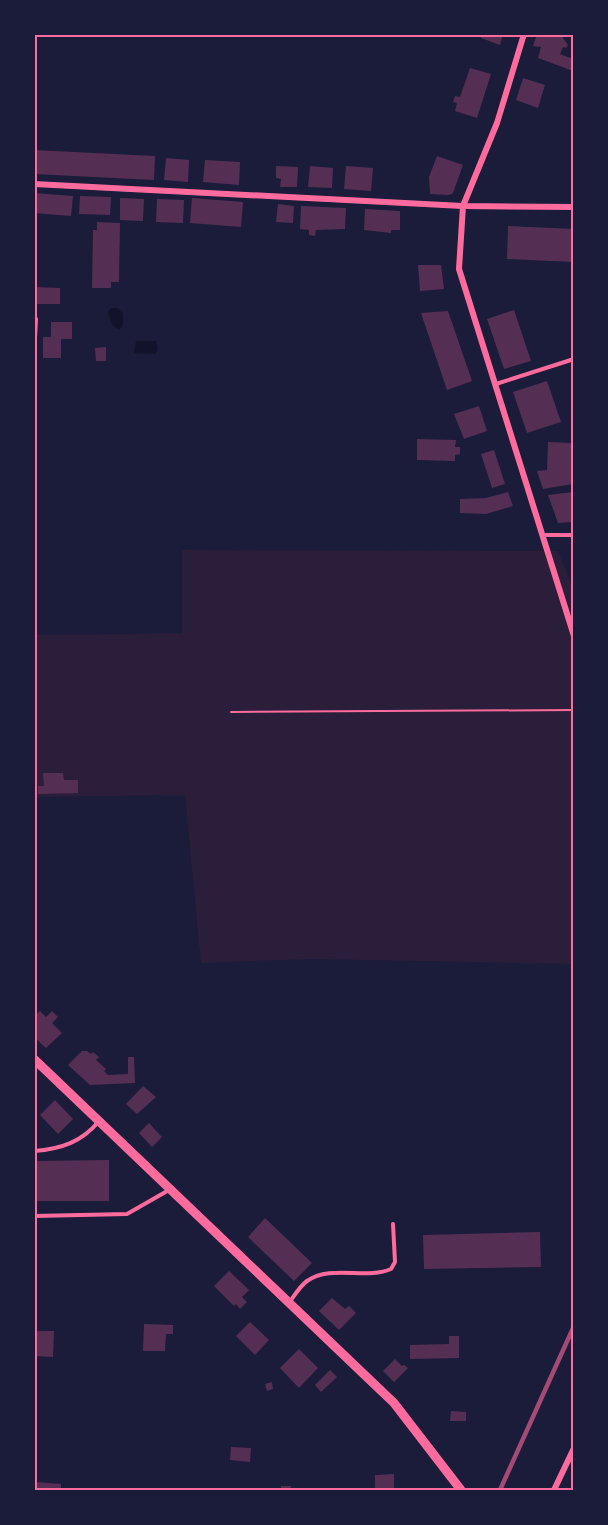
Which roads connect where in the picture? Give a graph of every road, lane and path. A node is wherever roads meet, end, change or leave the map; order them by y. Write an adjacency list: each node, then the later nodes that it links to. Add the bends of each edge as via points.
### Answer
1 (524, 34): 3 (street, via 497,123)
2 (34, 184): 3 (street)
3 (463, 206): 4 (street); 8 (street, via 459,269)
4 (573, 207)
5 (36, 319): 6 (lane)
6 (34, 357)
7 (573, 359): 8 (lane)
8 (496, 384): 9 (street)
9 (542, 535): 10 (lane); 11 (street)
10 (573, 535)
11 (570, 613): 12 (street)
12 (573, 636)
13 (573, 710): 14 (path)
14 (231, 712)
15 (34, 1059): 16 (street)
16 (99, 1121): 17 (lane, via 71,1145); 18 (street)
17 (34, 1151)
18 (170, 1190): 19 (lane, via 127,1214); 21 (street)
19 (34, 1216)
20 (393, 1224): 21 (lane, via 395,1262 391,1269 383,1273 314,1277 305,1282)
21 (289, 1304): 23 (street, via 394,1403)
22 (573, 1448): 24 (street)
23 (461, 1491)
24 (554, 1491)

